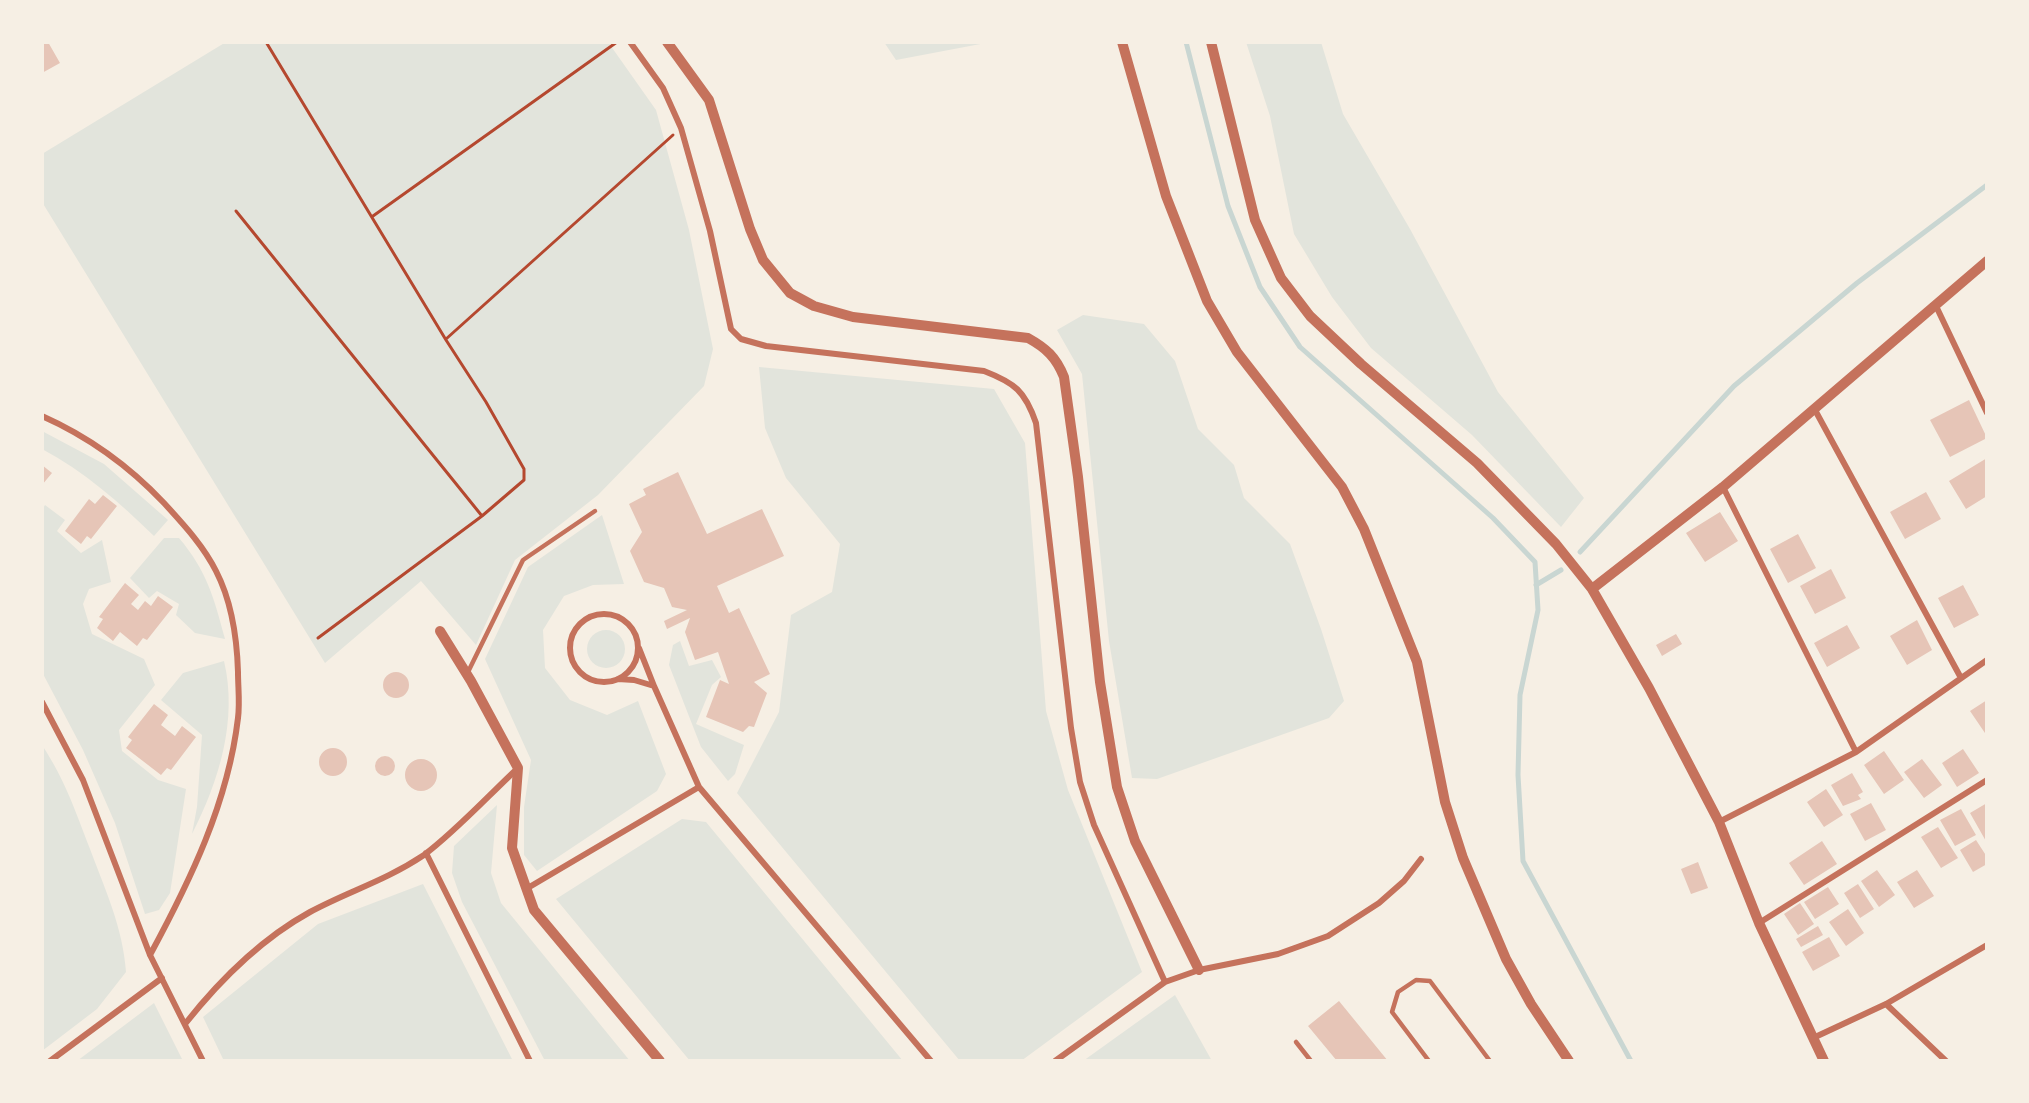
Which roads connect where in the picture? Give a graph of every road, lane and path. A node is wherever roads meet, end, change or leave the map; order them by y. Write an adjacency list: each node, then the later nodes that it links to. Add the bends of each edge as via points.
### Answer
1 (266, 42): 9 (path)
2 (617, 42): 9 (path)
3 (630, 42): 7 (street, via 663,88)
4 (667, 42): 42 (street, via 712,107 754,240 763,260 790,293 814,306 853,317 1028,338 1042,346 1059,365 1078,477 1100,681 1117,787 1135,841)
5 (1122, 42): 58 (street, via 1166,196 1207,301 1237,352 1342,487 1364,529 1417,662 1445,802 1463,858 1506,959)
6 (1211, 42): 19 (street, via 1255,220 1281,278 1310,316 1477,463 1556,544)
7 (681, 128): 12 (path); 44 (street, via 710,231 731,329 741,339 766,346 984,371 1004,378 1025,395 1036,423 1080,782 1094,825)
8 (237, 211): 18 (path)
9 (373, 216): 12 (path)
10 (1987, 261): 11 (street)
11 (1936, 306): 13 (street); 14 (street)
12 (446, 340): 18 (path, via 524,469 524,480)
13 (1815, 410): 16 (street); 25 (street)
14 (1987, 413)
15 (42, 417): 41 (street, via 67,428 111,457 184,524 216,571 233,617 239,716 227,778 188,885)
16 (1723, 487): 19 (street); 31 (street)
17 (596, 512): 24 (lane, via 523,560)
18 (482, 516): 21 (path)
19 (1592, 589): 35 (street)
20 (440, 631): 24 (street)
21 (318, 638)
22 (637, 642): 26 (street, via 634,664); 26 (street, via 625,622 603,614 582,622 574,631 570,651 578,671 596,681); 27 (street)
23 (1987, 660): 25 (street)
24 (467, 675): 32 (street)
25 (1961, 678): 31 (street)
26 (617, 679): 27 (street)
27 (654, 686): 34 (street)
28 (42, 702): 30 (street)
29 (42, 715): 30 (street)
30 (50, 715): 41 (street, via 83,780)
31 (1856, 752): 35 (street)
32 (518, 768): 36 (street); 38 (street, via 512,848)
33 (1987, 780): 39 (street)
34 (699, 787): 38 (street); 53 (street)
35 (1719, 822): 39 (street)
36 (426, 853): 46 (street, via 383,880 288,924 213,988); 51 (street)
37 (1421, 859): 42 (street, via 1379,903 1328,936 1278,954)
38 (526, 889): 52 (street, via 534,910)
39 (1759, 923): 47 (street)
40 (1987, 945): 45 (street)
41 (150, 955): 43 (street)
42 (1199, 970): 44 (street)
43 (162, 978): 46 (street); 49 (street)
44 (1165, 982): 54 (street)
45 (1886, 1004): 47 (street); 60 (street)
46 (185, 1024): 50 (street)
47 (1813, 1038): 59 (street)
48 (1296, 1042): 55 (lane)
49 (50, 1061)
50 (203, 1061)
51 (530, 1061)
52 (660, 1061)
53 (931, 1061)
54 (1055, 1061)
55 (1311, 1061)
56 (1429, 1061): 57 (lane, via 1392,1012 1398,992 1416,980 1430,981)
57 (1490, 1061)
58 (1569, 1061)
59 (1824, 1061)
60 (1946, 1061)

